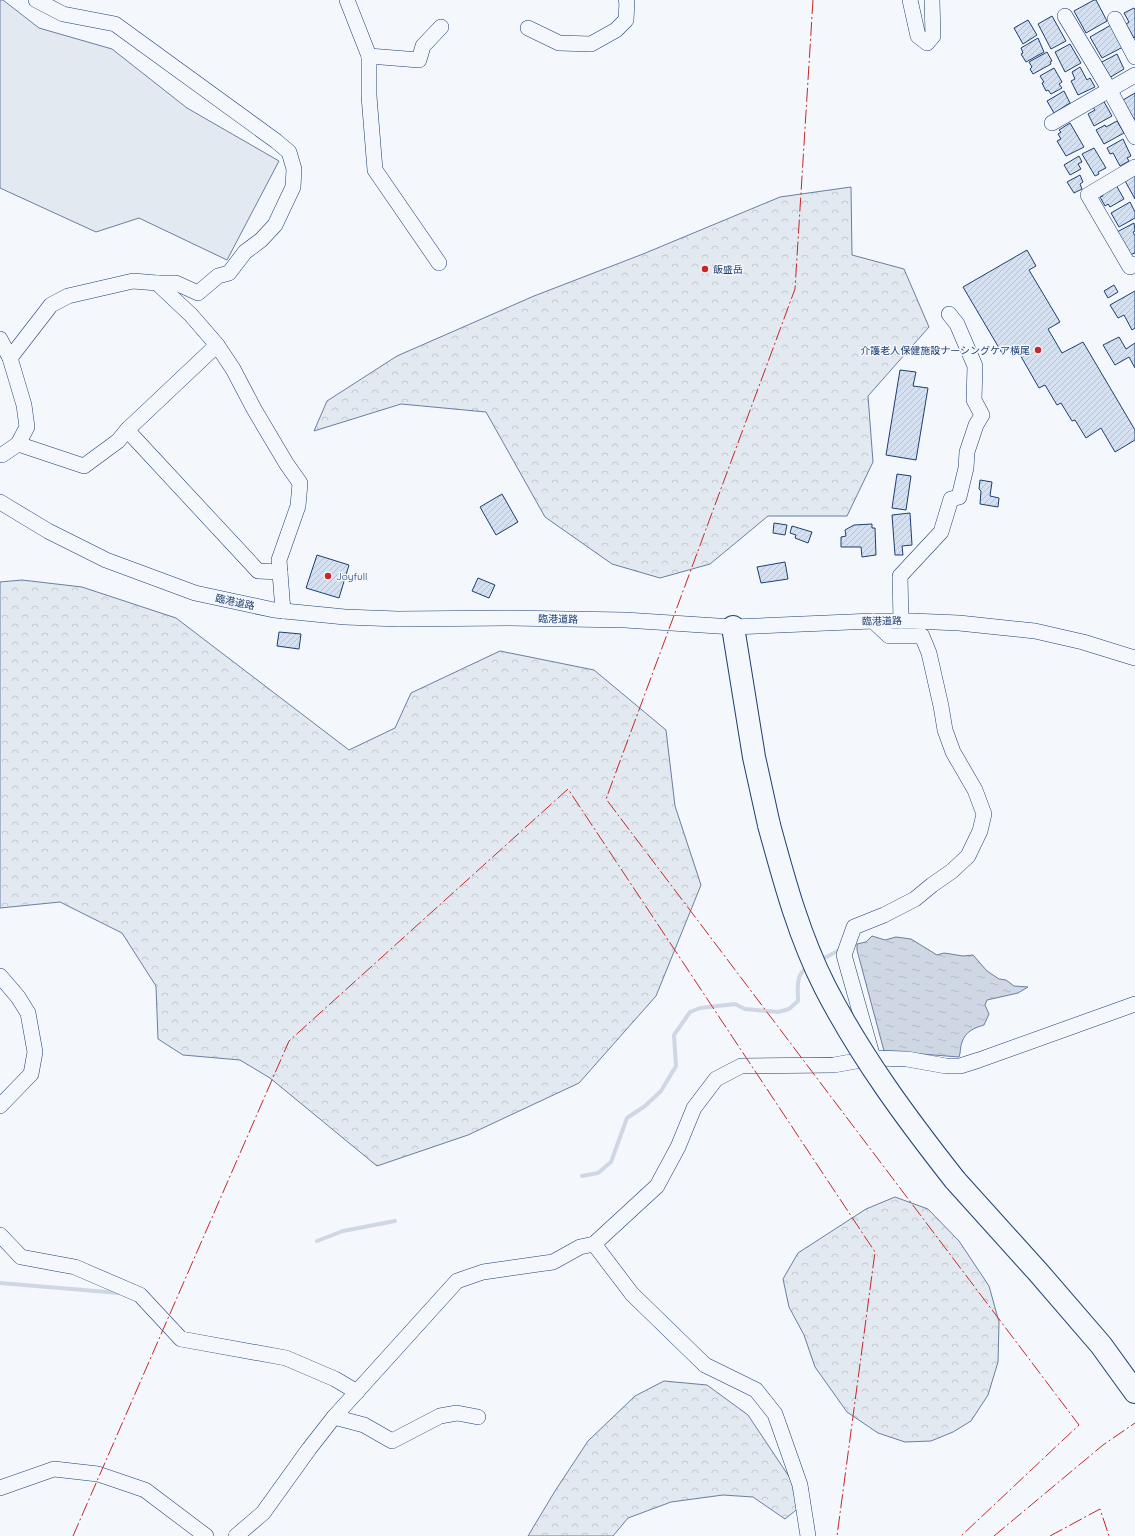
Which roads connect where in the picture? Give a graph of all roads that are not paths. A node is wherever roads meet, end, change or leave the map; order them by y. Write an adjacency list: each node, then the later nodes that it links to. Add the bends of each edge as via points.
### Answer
1 (36, 0): 19 (street, via 64,14 116,24 289,152 294,169 293,186 275,225 245,252 229,273 218,276 198,293 176,283)
2 (347, 0): 10 (street)
3 (626, 0): 9 (street, via 626,20 616,30 591,44 559,43)
4 (910, 0): 5 (street, via 918,36 927,43 933,36)
5 (932, 0)
6 (1065, 16): 13 (street)
7 (1115, 19): 11 (street)
8 (441, 27): 10 (street, via 423,46 419,60)
9 (528, 28)
10 (369, 56): 17 (street, via 369,96 375,170)
11 (1135, 57)
12 (1135, 75): 13 (street)
13 (1109, 89): 14 (street); 15 (street)
14 (1052, 123)
15 (1135, 137)
16 (1135, 167): 18 (street, via 1088,195 1130,267)
17 (439, 263)
18 (1135, 264)
19 (157, 284): 22 (street, via 191,315); 23 (street, via 133,281 68,296 51,305)
20 (949, 314): 31 (street, via 957,324 974,366 974,400 982,415 967,452 959,497 951,499 941,532 900,576)
21 (0, 339): 23 (street)
22 (217, 345): 24 (street); 28 (street, via 300,483 298,506 279,560)
23 (10, 358): 25 (street, via 24,405 27,427)
24 (127, 430): 25 (street, via 118,441 84,466); 28 (street, via 258,572)
25 (18, 444): 26 (street)
26 (2, 455)
27 (0, 502): 29 (street, 臨港道路, via 48,531 106,560 195,593)
28 (280, 572): 29 (street)
29 (283, 611): 32 (street, 臨港道路, via 398,619 624,620)
30 (873, 621): 31 (street, 臨港道路); 32 (street, 臨港道路); 36 (street, via 889,636 922,636 929,653 945,730 953,752 975,790 984,814 980,831 968,856 952,871 915,899 854,927 844,956)
31 (901, 621): 33 (street, 臨港道路, via 959,623 1035,631)
32 (733, 627): 41 (highway, bridge, via 754,757 769,825 786,888 803,937 825,986 853,1038 885,1088 955,1180 1101,1345)
33 (1135, 658)
34 (0, 976): 37 (street, via 28,1013 35,1052 30,1074)
35 (1135, 1004): 36 (street, via 960,1066 907,1059)
36 (873, 1058): 39 (street, via 834,1065 741,1066 716,1078 694,1108 678,1147 657,1186)
37 (0, 1106)
38 (0, 1234): 40 (street, via 21,1257 75,1267 140,1295 181,1339 286,1358 335,1379)
39 (594, 1244): 40 (street, via 553,1262 483,1272 457,1281); 47 (street, via 632,1294 706,1365 756,1390 775,1414 800,1485)
40 (357, 1392): 42 (street)
41 (1135, 1392)
42 (334, 1417): 43 (street, via 364,1425 392,1441 440,1416 457,1413); 46 (street, via 263,1513)
43 (478, 1417)
44 (0, 1488): 45 (street, via 54,1469 98,1474 145,1490)
45 (206, 1536)
46 (236, 1536)
47 (808, 1536)

